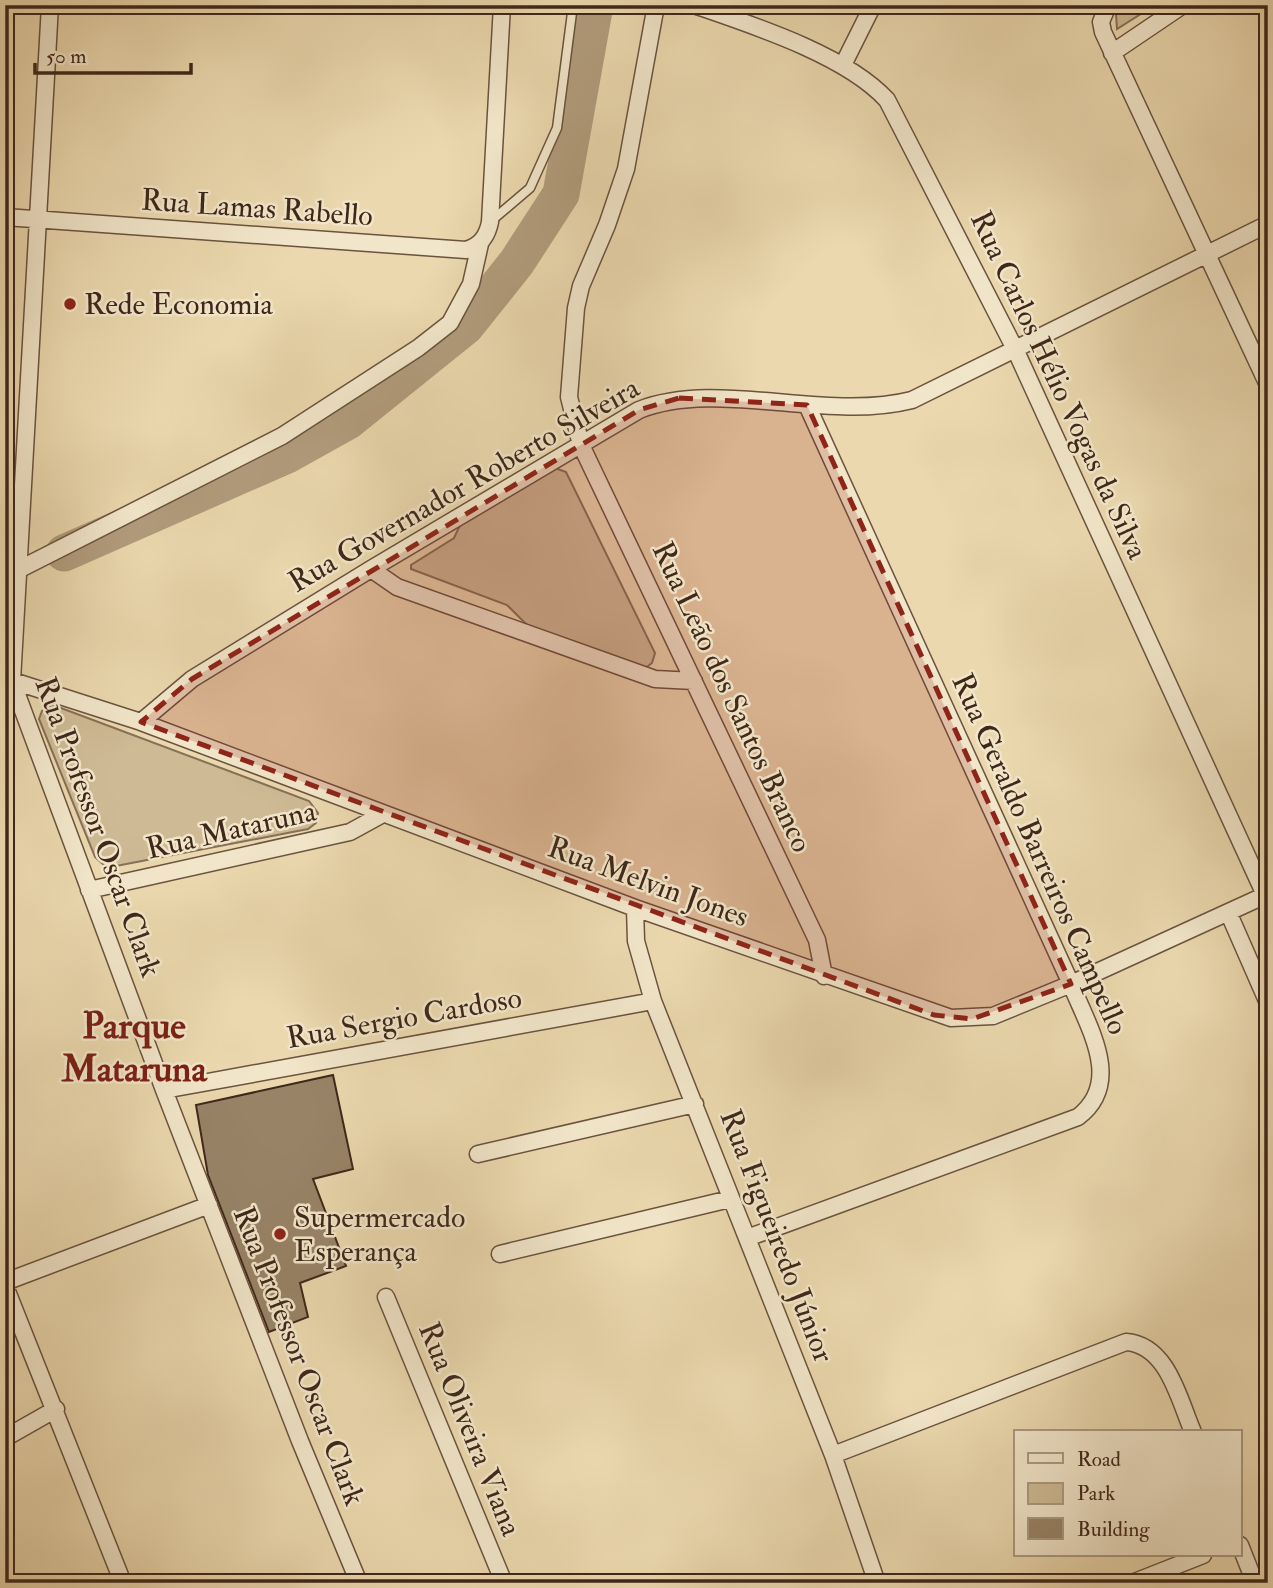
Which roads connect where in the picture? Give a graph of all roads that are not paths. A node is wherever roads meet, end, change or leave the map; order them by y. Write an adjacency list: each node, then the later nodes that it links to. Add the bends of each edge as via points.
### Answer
1 (50, 5): 13 (street, Rua Professor Oscar Clark)
2 (502, 5): 14 (street)
3 (573, 5): 14 (lane, via 557,128 530,188)
4 (656, 5): 21 (street, Rua Leão dos Santos Branco, via 626,169 576,308 569,397)
5 (694, 5): 9 (street, Rua Carlos Hélio Vogas da Silva)
6 (873, 5): 11 (street)
7 (1108, 5): 10 (street, via 1101,22)
8 (1183, 5): 10 (street)
9 (738, 12): 11 (street, Rua Carlos Hélio Vogas da Silva)
10 (1112, 53): 17 (street)
11 (843, 65): 18 (street, Rua Carlos Hélio Vogas da Silva, via 887,100)
12 (5, 217): 13 (street, Rua Lamas Rabello)
13 (38, 221): 16 (street, Rua Lamas Rabello, via 466,250); 23 (street, Rua Professor Oscar Clark)
14 (490, 222): 16 (street)
15 (1268, 224): 17 (street, Rua Governador Roberto Silveira)
16 (480, 244): 23 (street, via 471,284 450,323 418,348 282,436)
17 (1209, 255): 18 (street, Rua Governador Roberto Silveira); 19 (street)
18 (1015, 349): 20 (street, Rua Governador Roberto Silveira, via 912,400 886,407); 29 (street, Rua Carlos Hélio Vogas da Silva)
19 (1268, 385)
20 (807, 405): 21 (street, Rua Governador Roberto Silveira, via 679,398 639,410); 33 (street, Rua Geraldo Barreiros Campello)
21 (581, 445): 22 (street, Rua Governador Roberto Silveira); 25 (street, Rua Leão dos Santos Branco)
22 (370, 569): 25 (street, via 397,587 655,679); 26 (street, Rua Governador Roberto Silveira, via 192,679)
23 (19, 570): 24 (street, Rua Professor Oscar Clark)
24 (9, 680): 26 (street, Rua Melvin Jones); 28 (street, Rua Professor Oscar Clark)
25 (694, 681): 32 (street, Rua Leão dos Santos Branco, via 817,940)
26 (141, 722): 27 (street, Rua Melvin Jones)
27 (381, 815): 28 (street, Rua Mataruna, via 350,832); 30 (street, Rua Melvin Jones)
28 (89, 890): 36 (street, Rua Professor Oscar Clark)
29 (1266, 895): 31 (street, Rua Melvin Jones)
30 (635, 908): 32 (street, Rua Melvin Jones); 34 (street, Rua Figueiredo Júnior, via 636,942)
31 (1229, 914): 33 (street, Rua Melvin Jones); 35 (street)
32 (824, 976): 33 (street, Rua Melvin Jones, via 934,1015 972,1019 993,1016)
33 (1071, 984): 41 (street, Rua Geraldo Barreiros Campello, via 1100,1055 1101,1077 1090,1108 1077,1117)
34 (653, 1001): 36 (street, Rua Sergio Cardoso); 37 (street, Rua Figueiredo Júnior)
35 (1268, 1003)
36 (164, 1090): 40 (street, Rua Professor Oscar Clark)
37 (695, 1104): 38 (street); 39 (street, Rua Figueiredo Júnior)
38 (478, 1154)
39 (730, 1199): 41 (street, Rua Figueiredo Júnior); 42 (street)
40 (209, 1205): 43 (street); 52 (street, Rua Professor Oscar Clark)
41 (747, 1238): 48 (street, Rua Figueiredo Júnior)
42 (500, 1254)
43 (5, 1284): 45 (street)
44 (386, 1297): 53 (street, Rua Oliveira Viana)
45 (56, 1409): 47 (street); 51 (street)
46 (1192, 1430): 48 (street, via 1156,1354 1126,1342)
47 (5, 1438)
48 (833, 1455): 54 (street, Rua Figueiredo Júnior)
49 (1242, 1550): 56 (street)
50 (1200, 1556): 55 (street)
51 (123, 1583)
52 (359, 1583)
53 (504, 1583)
54 (877, 1583)
55 (1132, 1583)
56 (1255, 1583)

